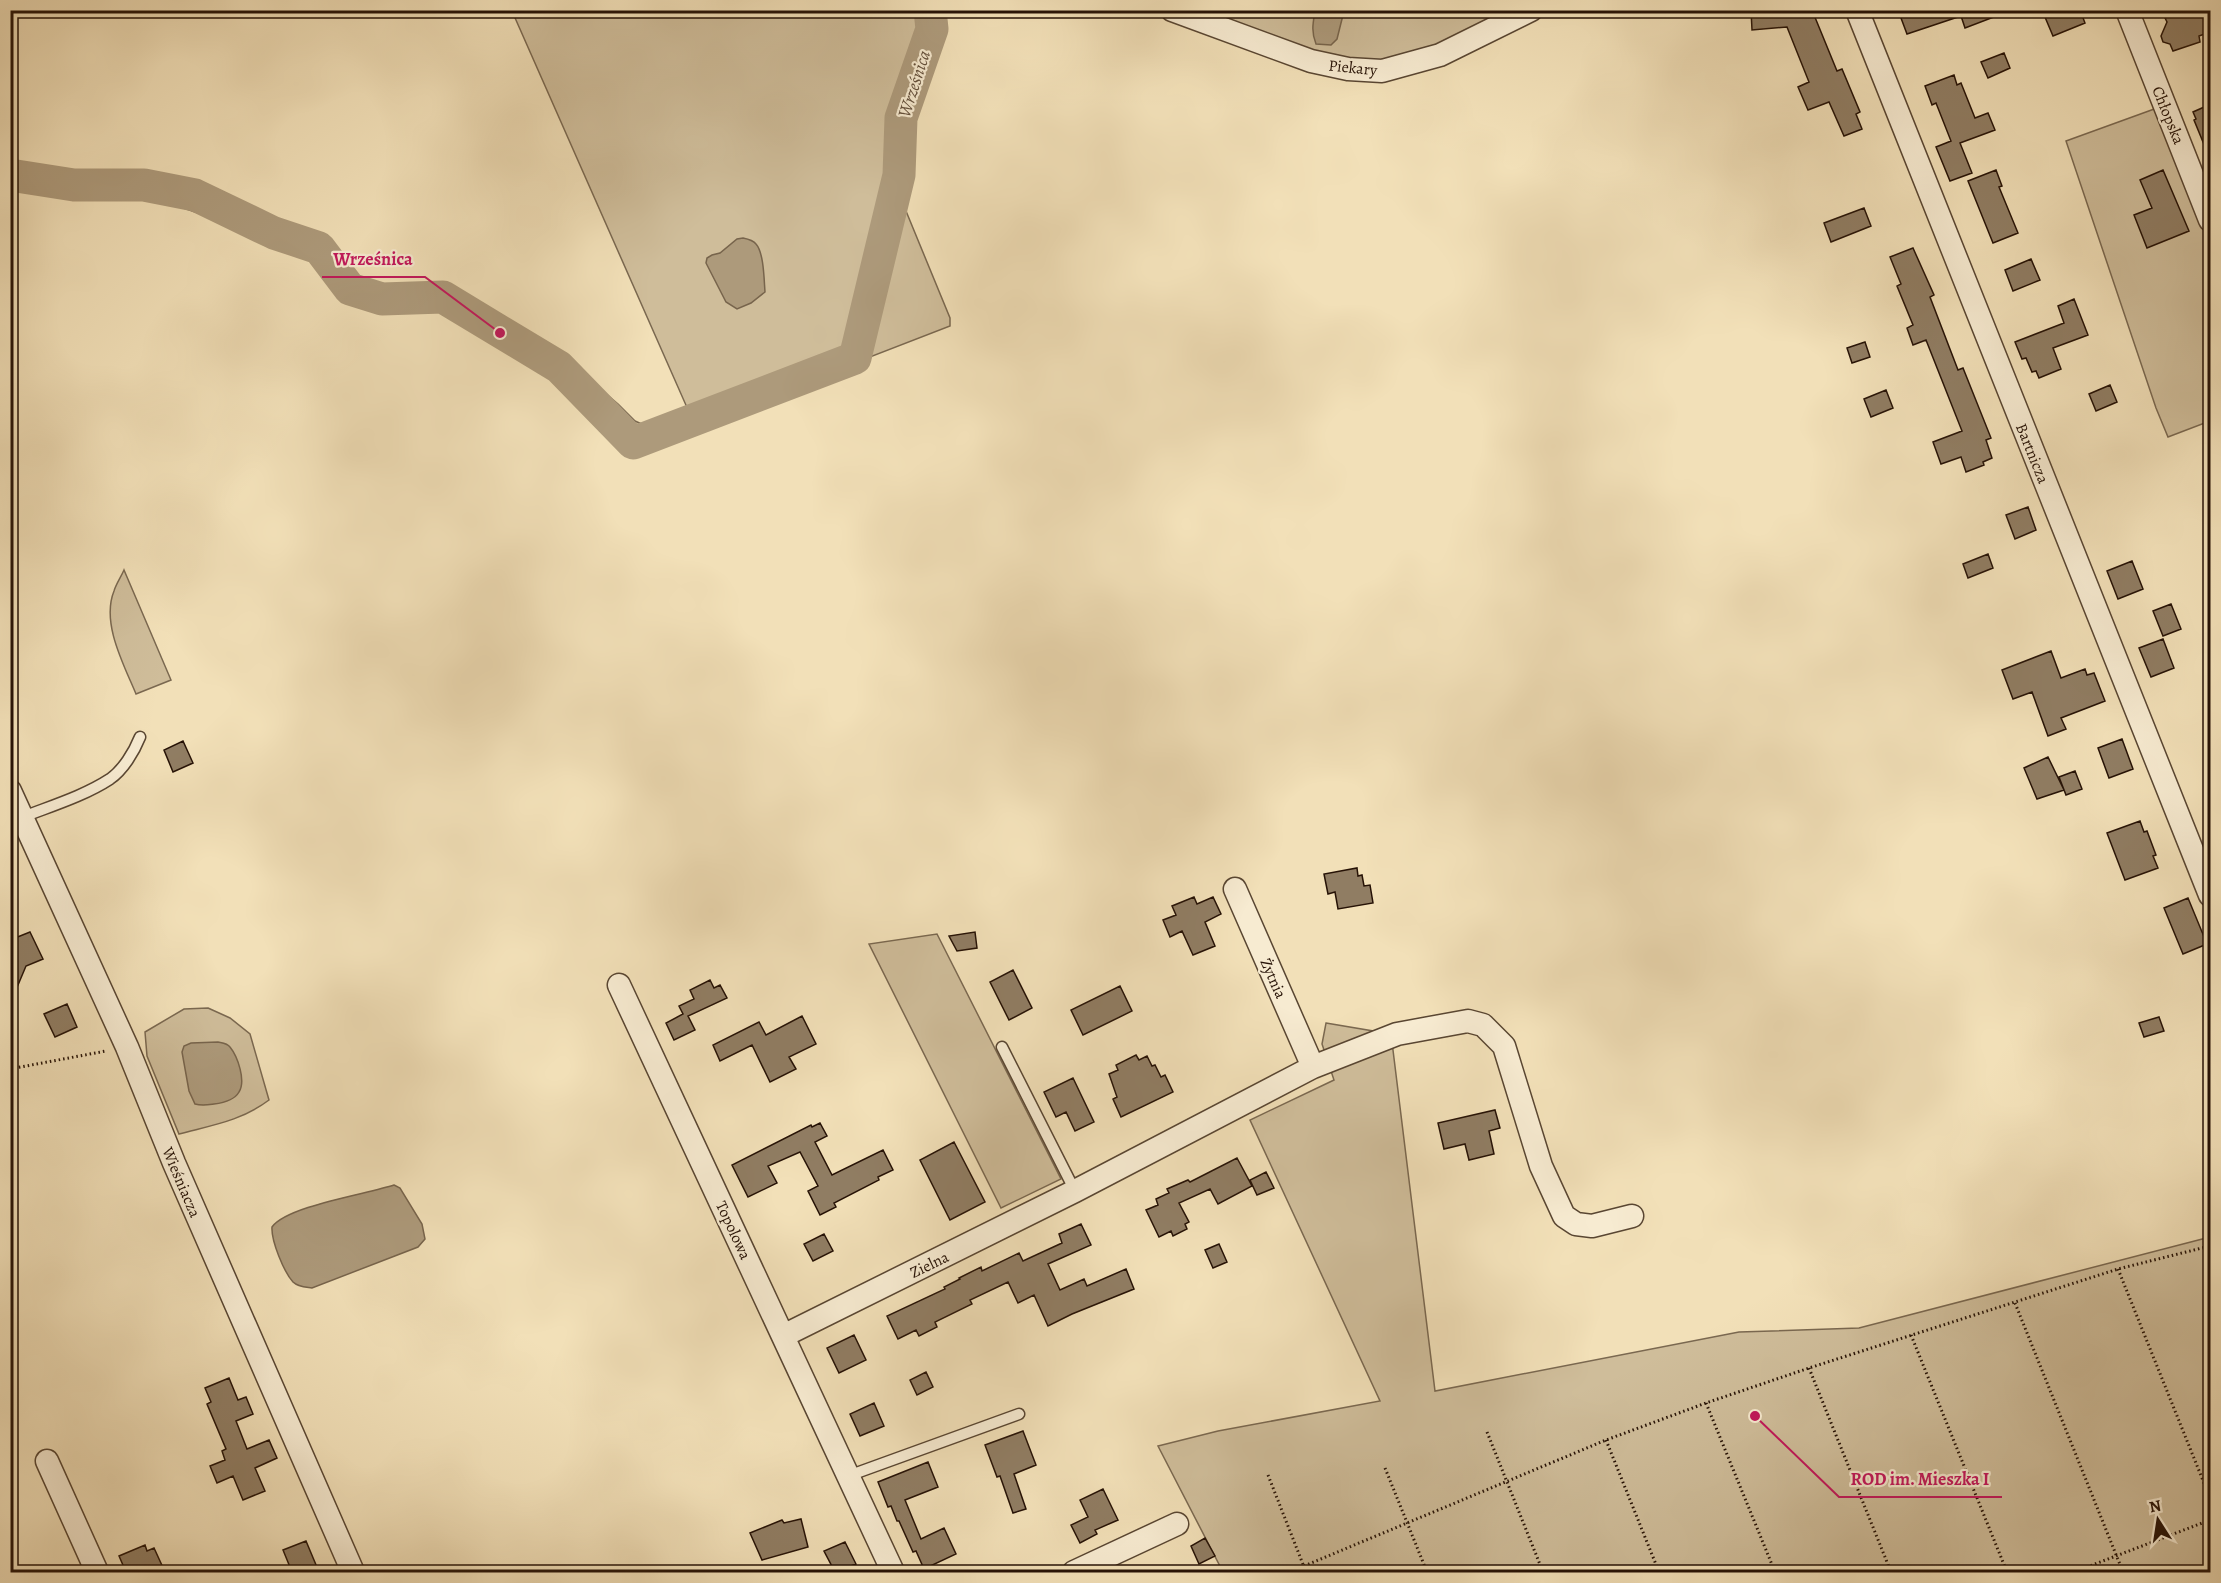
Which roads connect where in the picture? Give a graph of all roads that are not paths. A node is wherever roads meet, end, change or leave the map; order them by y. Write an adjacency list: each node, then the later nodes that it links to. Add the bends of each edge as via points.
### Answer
1 (1172, 10): 2 (street, Piekary, via 1311,61 1382,71 1440,55)
2 (1531, 10)
3 (1857, 10): 10 (street, Bartnicza)
4 (2127, 10): 5 (street, Chłopska)
5 (2211, 220)
6 (140, 737): 8 (lane, via 123,766 110,779)
7 (10, 791): 8 (street, Wieśniacza)
8 (23, 817): 22 (street, Wieśniacza, via 127,1047)
9 (1235, 890): 13 (street, Żytnia)
10 (2211, 895)
11 (619, 985): 16 (street, Topolowa)
12 (1002, 1047): 14 (lane)
13 (1313, 1067): 14 (street, Zielna); 15 (street, Zielna, via 1397,1034 1475,1022 1504,1046 1541,1166 1564,1216 1576,1224 1592,1226)
14 (1075, 1191): 16 (street, Zielna)
15 (1632, 1216)
16 (783, 1336): 19 (street, Topolowa)
17 (1019, 1414): 19 (lane)
18 (47, 1461): 21 (street)
19 (848, 1476): 23 (street, Topolowa)
20 (1177, 1524): 24 (street)
21 (97, 1572)
22 (353, 1572)
23 (893, 1572)
24 (1074, 1572)

